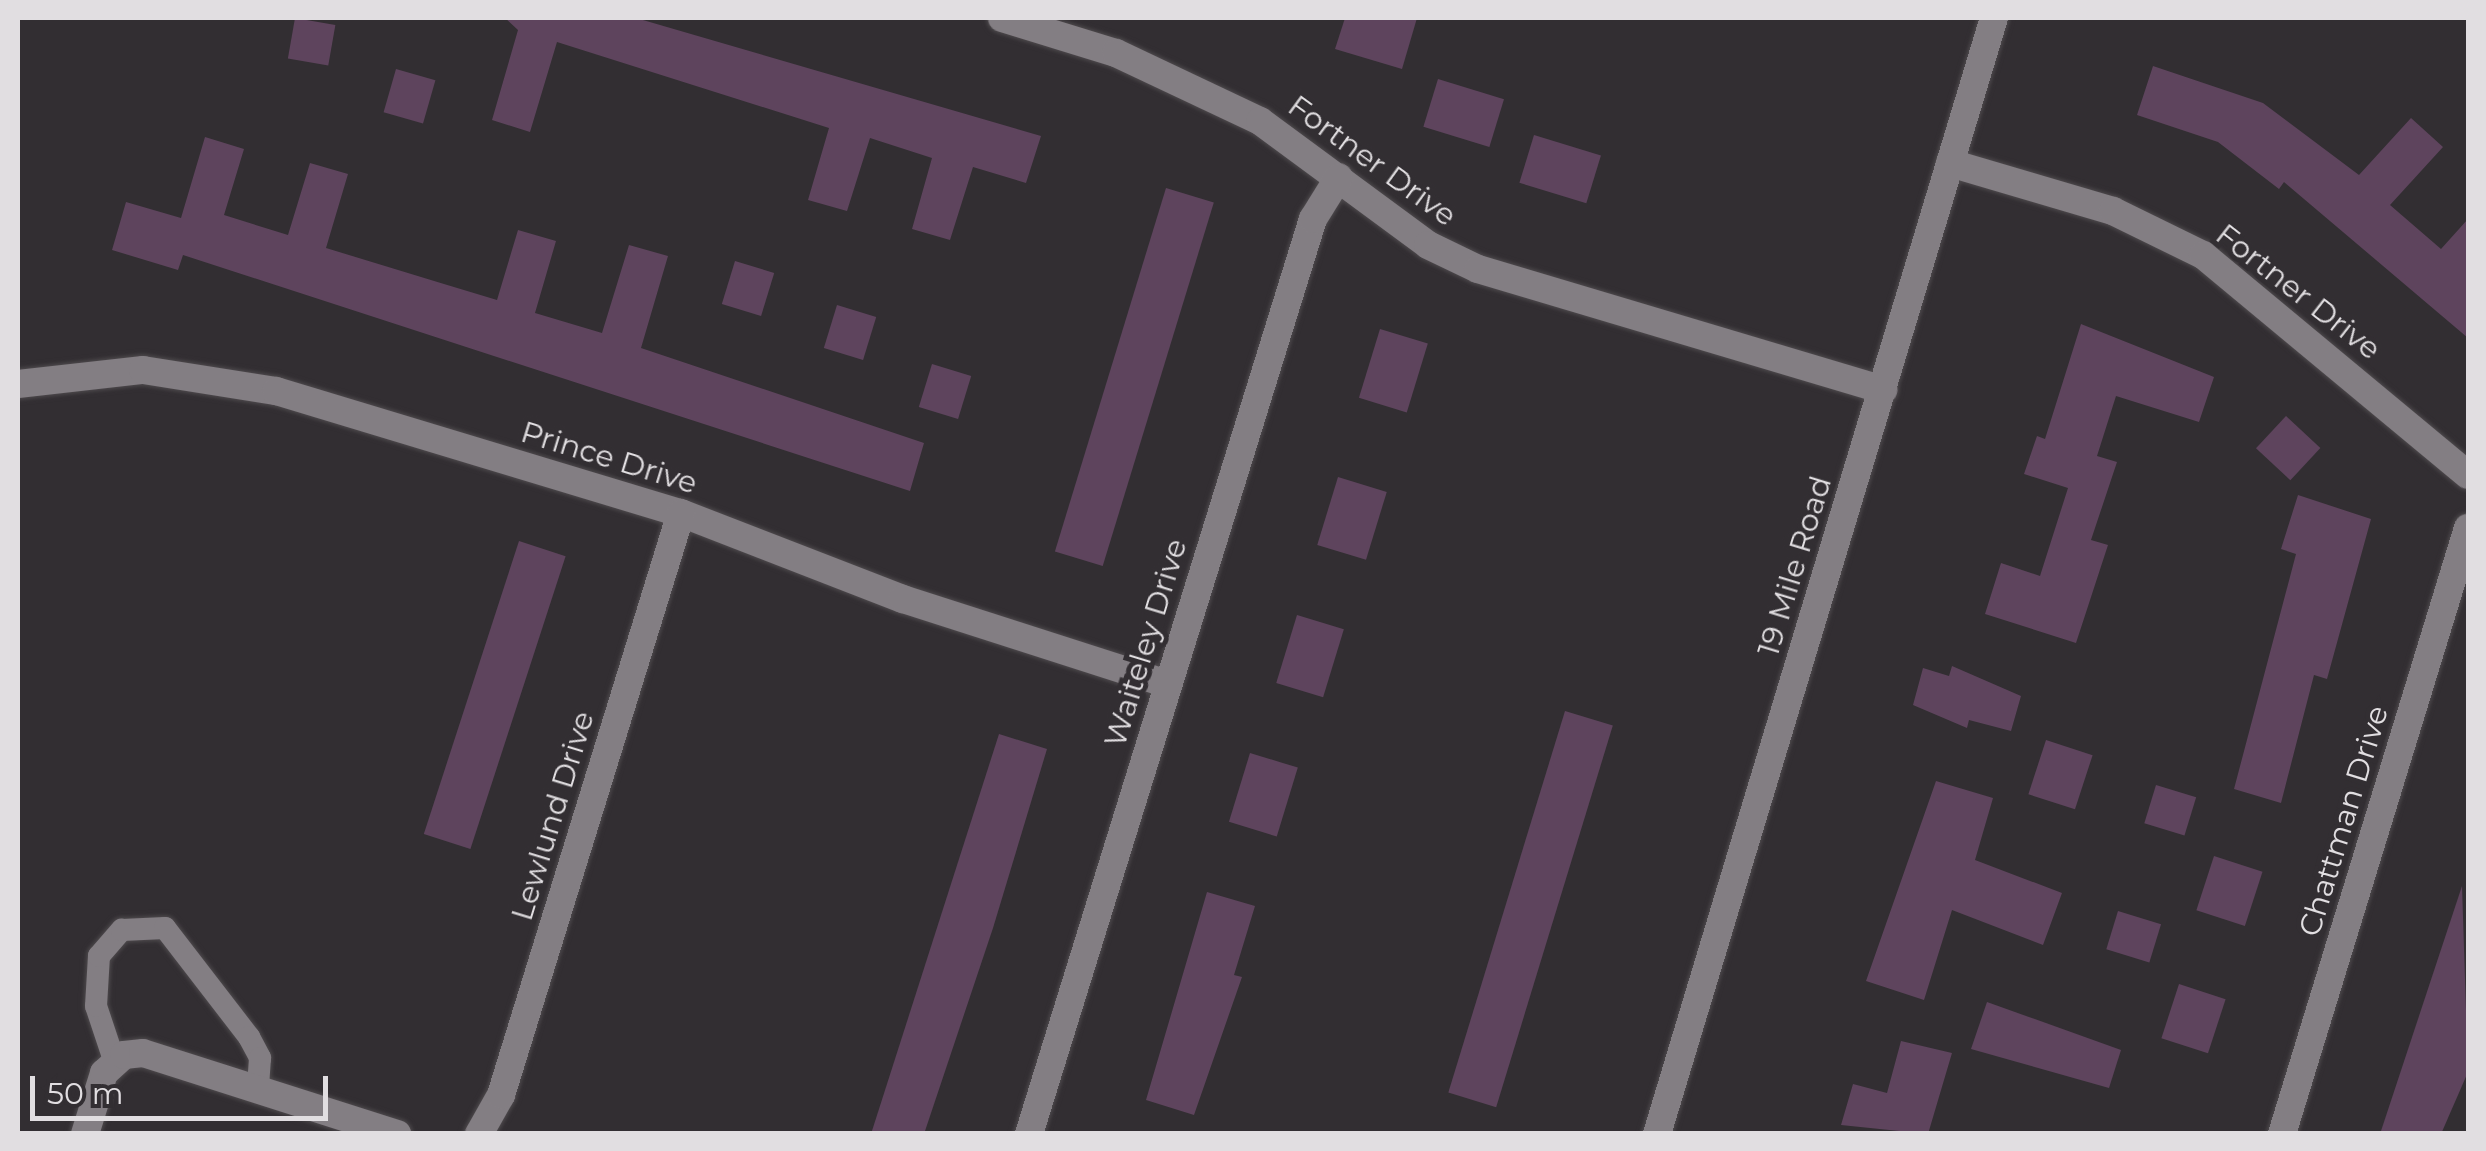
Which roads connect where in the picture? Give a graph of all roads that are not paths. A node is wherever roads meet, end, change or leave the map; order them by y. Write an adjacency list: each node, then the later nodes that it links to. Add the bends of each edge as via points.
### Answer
1 (1002, 18): 4 (street, Fortner Drive, via 1190,84)
2 (1994, 18): 3 (street, 19 Mile Road)
3 (1950, 163): 6 (street, 19 Mile Road); 7 (street, Fortner Drive, via 2113,211 2203,256)
4 (1339, 177): 6 (street, Fortner Drive, via 1428,245 1478,269); 10 (street, Waiteley Drive, via 1313,220)
5 (18, 384): 8 (street, Prince Drive, via 143,370 217,376)
6 (1883, 390): 17 (street, 19 Mile Road)
7 (2468, 475)
8 (681, 513): 10 (street, Prince Drive, via 903,599); 15 (street, Lewlund Drive, via 501,1095)
9 (2468, 528): 18 (street, Chattman Drive)
10 (1166, 684): 16 (street, Waiteley Drive)
11 (114, 1060): 12 (street, via 143,1053); 12 (lane, via 96,1006 100,956 122,930 165,928 249,1037 260,1058); 13 (street)
12 (258, 1089): 14 (street)
13 (86, 1134)
14 (398, 1134)
15 (480, 1134)
16 (1028, 1134)
17 (1657, 1134)
18 (2282, 1134)

